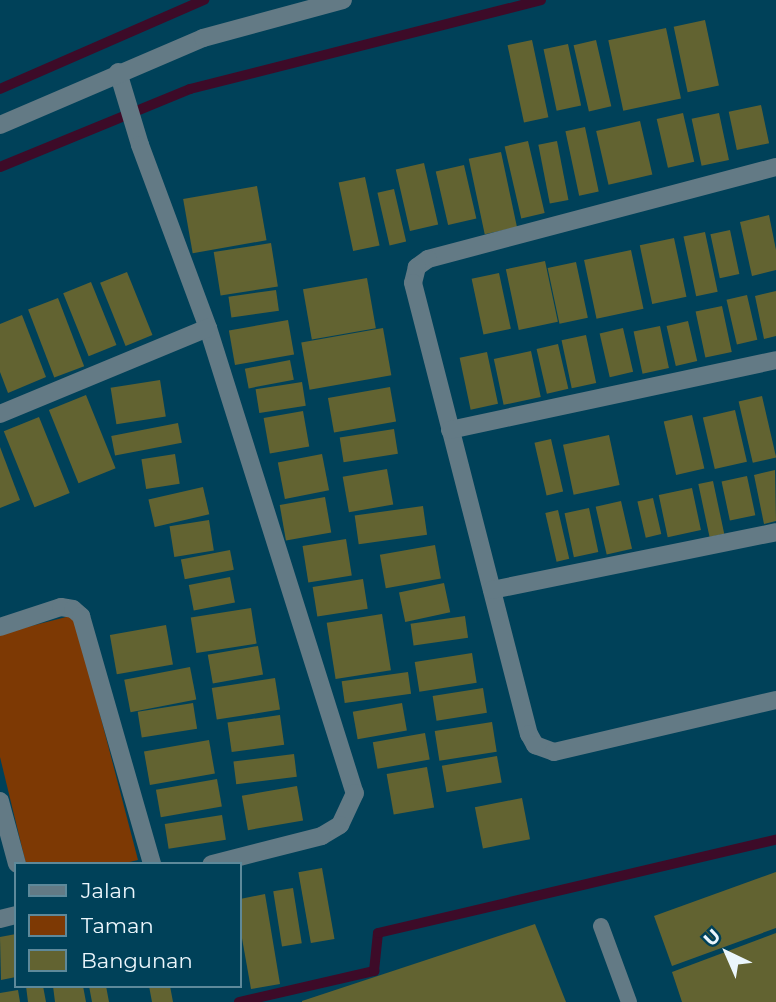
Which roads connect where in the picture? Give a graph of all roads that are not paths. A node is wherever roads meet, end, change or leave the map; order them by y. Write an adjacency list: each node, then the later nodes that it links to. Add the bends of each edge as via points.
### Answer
1 (343, 0): 2 (street, via 203,38)
2 (118, 72): 3 (street); 5 (street)
3 (0, 125)
4 (776, 167): 8 (street, via 422,262 413,283)
5 (208, 328): 7 (street); 16 (street, via 355,793 340,825 322,836)
6 (776, 360): 8 (street)
7 (0, 414)
8 (450, 430): 10 (street)
9 (776, 532): 10 (street)
10 (492, 590): 12 (street, via 529,734 545,751)
11 (0, 627): 15 (street, via 61,607 82,615)
12 (776, 700)
13 (0, 801): 14 (street)
14 (16, 862)
15 (151, 862)
16 (220, 862)
17 (601, 926): 18 (lane)
18 (629, 1002)

